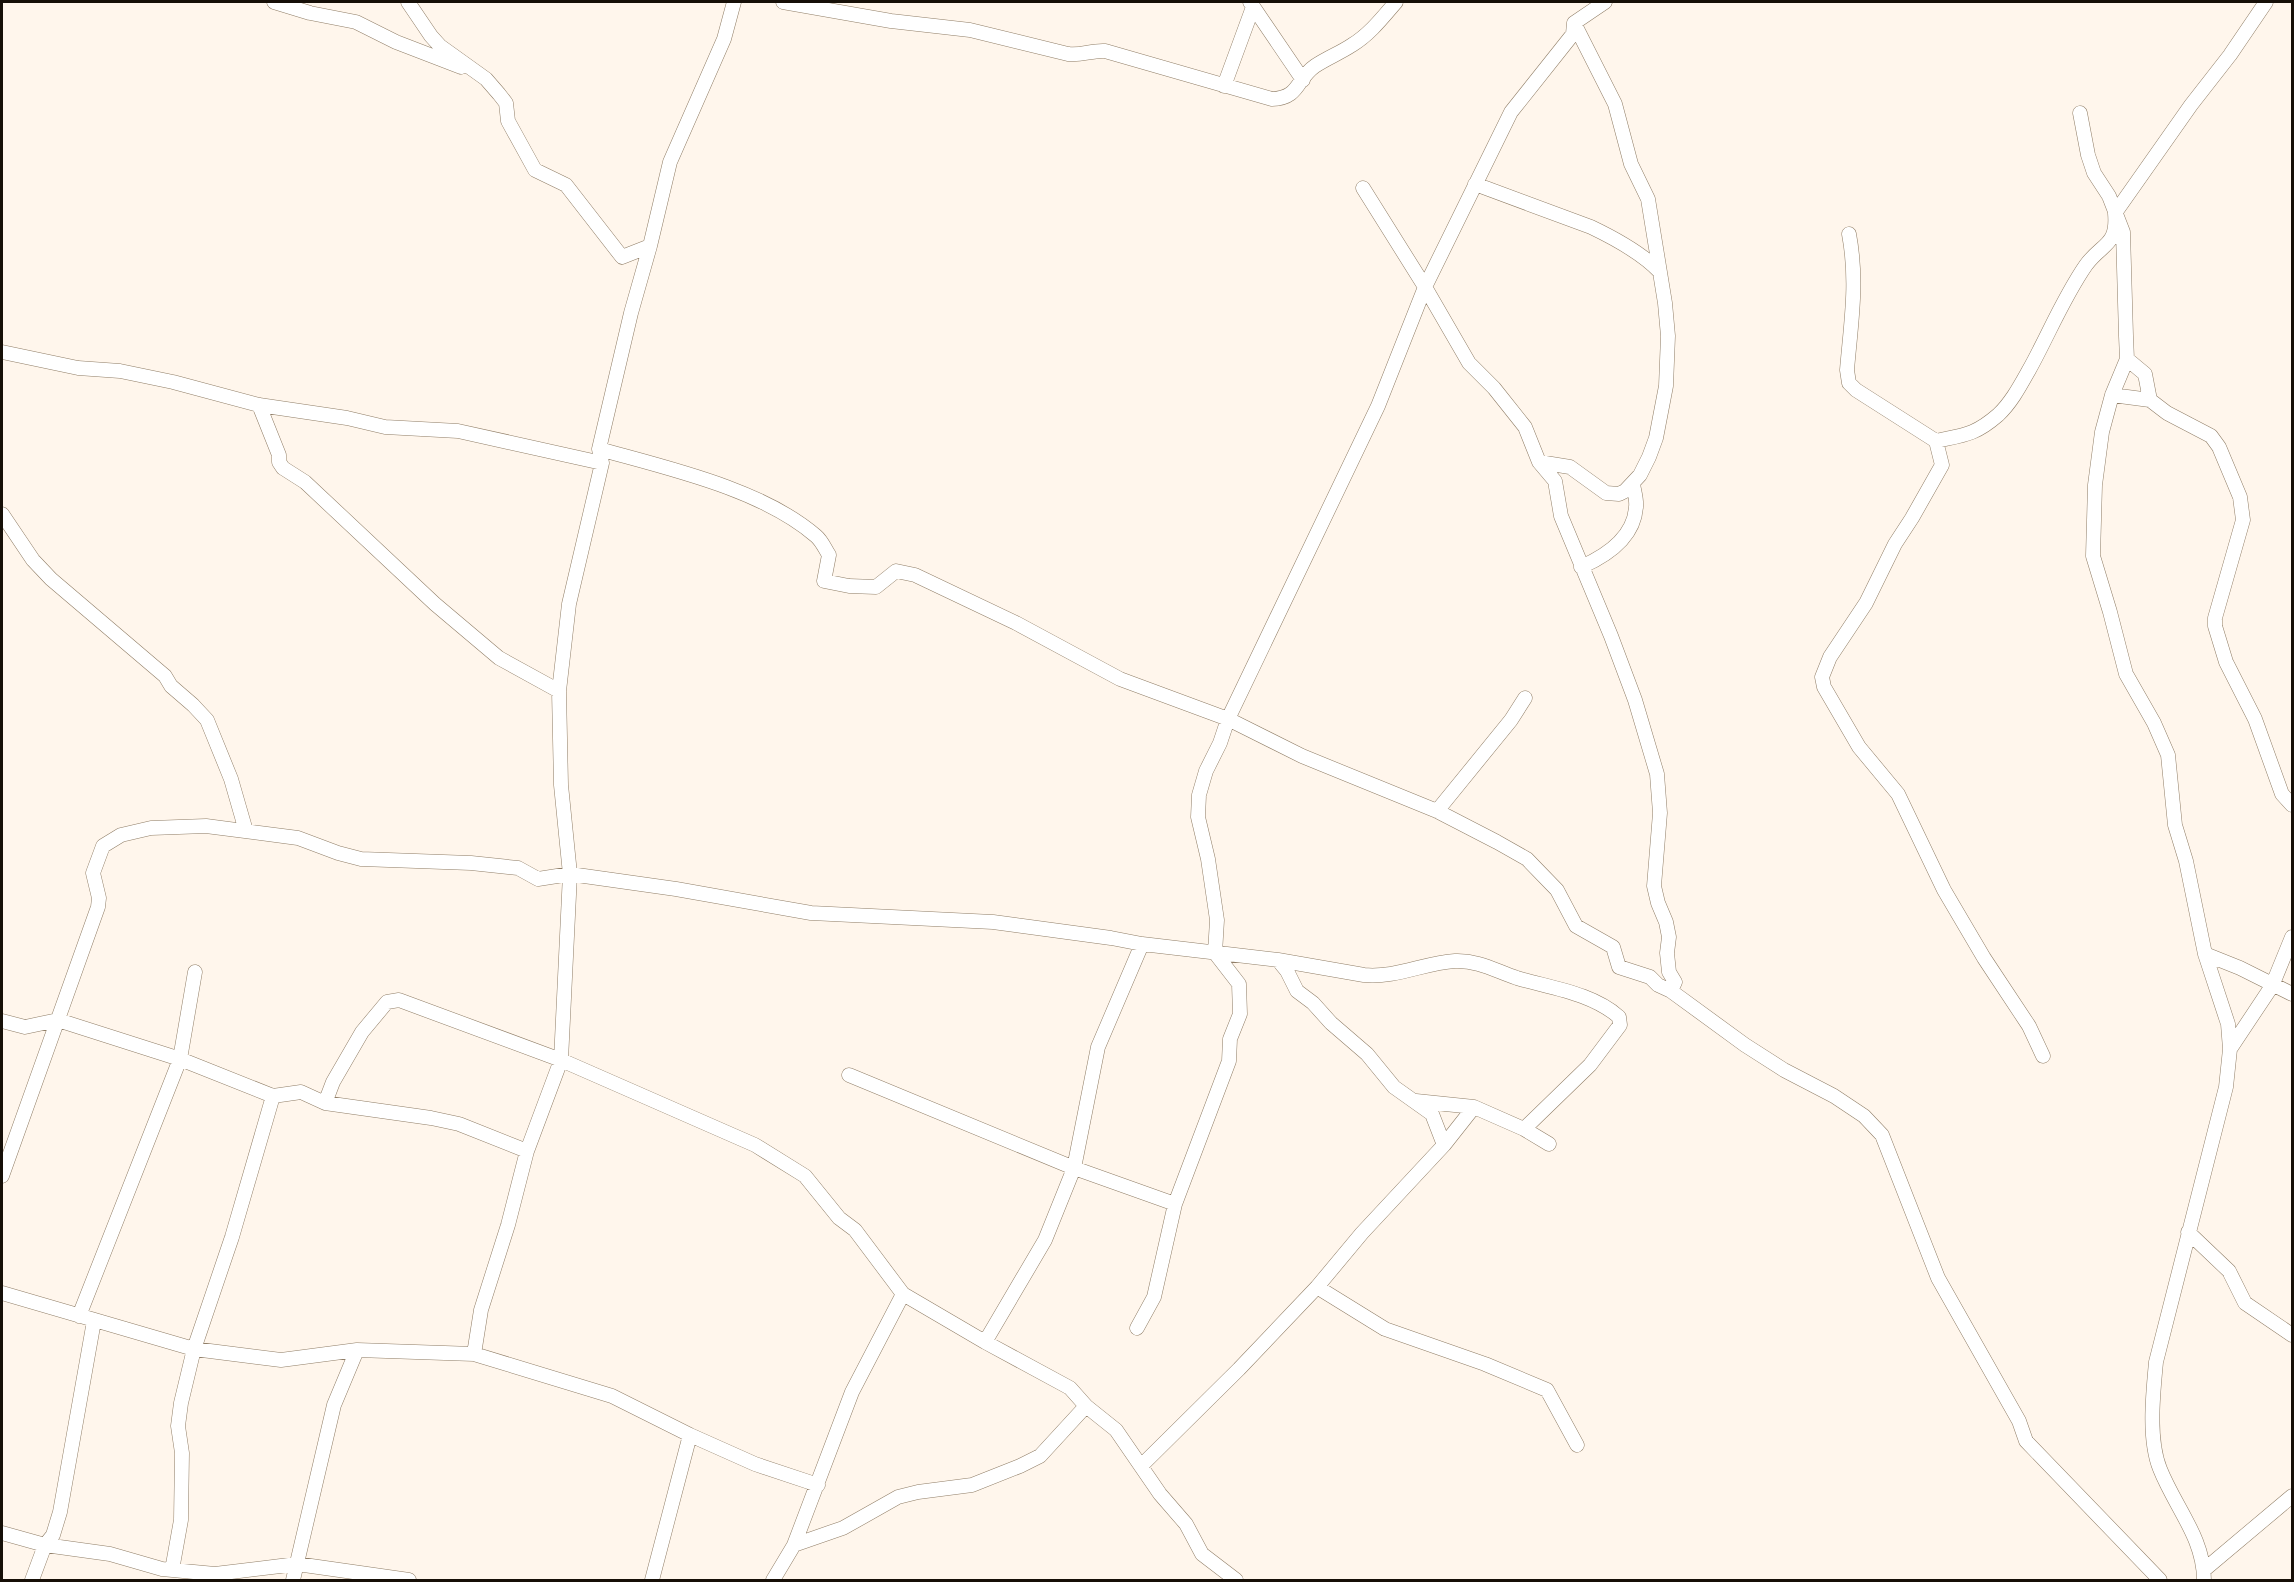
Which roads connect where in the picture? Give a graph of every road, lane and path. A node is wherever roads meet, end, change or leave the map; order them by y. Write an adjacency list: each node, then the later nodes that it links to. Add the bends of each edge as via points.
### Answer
1 (274, 2): 10 (street, via 356,22)
2 (408, 2): 10 (street, via 435,41)
3 (734, 2): 18 (street, via 724,39 670,162)
4 (783, 2): 12 (street, via 970,30 1077,56 1105,51)
5 (1396, 2): 11 (street, via 1355,44 1313,67)
6 (1605, 2): 9 (street)
7 (2266, 2): 16 (street)
8 (1252, 4): 11 (street); 12 (street)
9 (1574, 23): 14 (street, via 1573,34 1511,112); 19 (street, via 1615,104 1631,164 1648,198)
10 (480, 74): 18 (street, via 506,103 508,121 535,170 566,185 622,256)
11 (1303, 80): 12 (street, via 1291,95 1282,99)
12 (1224, 86)
13 (2080, 113): 16 (street, via 2094,173)
14 (1475, 184): 19 (street, via 1609,235); 20 (street)
15 (1363, 188): 20 (street)
16 (2115, 213): 22 (street, via 2123,232); 26 (street, via 2113,237 2081,273 2010,401 1975,433)
17 (1849, 234): 26 (street, via 1855,286 1849,383)
18 (650, 246): 27 (street)
19 (1660, 272): 30 (street, via 1668,336 1666,386 1656,438)
20 (1425, 287): 28 (street, via 1469,363 1525,427); 35 (street, via 1378,406)
21 (2, 352): 25 (street, via 173,382)
22 (2127, 359): 23 (street); 24 (street, via 2145,374)
23 (2112, 395): 24 (street); 43 (street, via 2095,485 2093,556 2126,674 2168,755 2175,825)
24 (2150, 400): 36 (street, via 2216,440 2240,497 2242,528 2215,626 2226,662 2255,719 2282,794)
25 (259, 405): 29 (street, via 385,427 458,431); 33 (street, via 283,468 304,482 498,658)
26 (1936, 441): 52 (street, via 1942,465 1822,677 1824,687 1860,747 1898,794 1955,909 2029,1026)
27 (599, 449): 29 (street); 35 (street, via 675,470 770,506 818,537 829,555 824,581 876,587 896,571 915,575 1042,636 1120,679)
28 (1539, 462): 30 (street, via 1570,467 1611,494 1625,491); 32 (street, via 1555,481 1561,516)
29 (602, 463): 33 (street, via 569,604)
30 (1633, 484): 32 (street, via 1636,506 1632,524 1610,553)
31 (2, 514): 38 (street, via 51,579 165,676 202,713 231,779)
32 (1581, 567): 47 (street, via 1631,689 1657,774 1660,813 1654,886 1669,937 1669,972 1675,982)
33 (559, 691): 39 (street, via 561,785)
34 (1525, 698): 37 (street)
35 (1228, 719): 37 (street, via 1302,756); 42 (street, via 1199,795 1198,817 1217,920)
36 (2292, 805)
37 (1437, 811): 47 (street, via 1527,858 1557,890 1576,926 1613,947 1619,966 1650,977)
38 (246, 831): 39 (street, via 298,838 361,859 518,868 538,879); 49 (street, via 206,826 151,828 121,835 103,846 93,873 98,907)
39 (570, 874): 41 (street, via 812,913 993,922); 54 (street)
40 (2292, 937): 46 (street)
41 (1142, 944): 42 (street); 64 (street, via 1098,1047)
42 (1215, 953): 44 (street); 66 (street, via 1239,984 1240,1014 1230,1039 1229,1061)
43 (2205, 954): 46 (street); 51 (street, via 2228,1024)
44 (1278, 960): 57 (street, via 1297,991 1367,1054); 60 (street, via 1378,977 1464,961 1588,998 1609,1008 1619,1017 1616,1033 1590,1065)
45 (195, 972): 53 (street)
46 (2272, 986): 48 (street); 51 (street)
47 (1671, 991): 97 (street, via 1745,1046 1864,1116 1881,1135 1938,1278 2019,1421 2026,1441)
48 (2292, 994)
49 (58, 1020): 50 (street, via 25,1027); 53 (street); 65 (street)
50 (2, 1021)
51 (2230, 1049): 67 (street, via 2226,1087)
52 (2043, 1056)
53 (180, 1059): 56 (street); 71 (street)
54 (561, 1060): 58 (street, via 399,1000 387,1002 362,1032); 63 (street); 70 (street, via 755,1144 805,1176 838,1218 855,1230)
55 (849, 1075): 64 (street)
56 (273, 1096): 58 (street, via 301,1092); 76 (street, via 232,1237)
57 (1411, 1101): 59 (street); 62 (street, via 1432,1114)
58 (325, 1103): 63 (street, via 459,1124)
59 (1474, 1107): 60 (street); 62 (street)
60 (1524, 1129): 61 (street)
61 (1549, 1144)
62 (1444, 1145): 68 (street)
63 (527, 1151): 78 (street, via 481,1310)
64 (1074, 1168): 66 (street); 75 (street, via 1045,1240)
65 (2, 1176)
66 (1175, 1204): 73 (street, via 1154,1296)
67 (2188, 1232): 74 (street, via 2229,1271 2245,1303); 90 (street, via 2156,1362 2152,1425 2159,1467 2198,1544)
68 (1317, 1287): 81 (street, via 1384,1329 1547,1390); 82 (street)
69 (2, 1293): 71 (street)
70 (903, 1294): 75 (street); 83 (street, via 852,1392)
71 (79, 1316): 72 (street)
72 (94, 1321): 76 (street); 86 (street, via 60,1512)
73 (1137, 1329)
74 (2292, 1335)
75 (985, 1342): 79 (street, via 1070,1388)
76 (194, 1348): 77 (street, via 281,1360); 89 (street, via 178,1426 182,1453 181,1520)
77 (357, 1350): 78 (street); 88 (street, via 334,1405)
78 (474, 1354): 80 (street, via 612,1396)
79 (1086, 1406): 82 (street, via 1116,1430); 87 (street, via 1040,1456 1020,1466 972,1485 898,1497 843,1528)
80 (690, 1435): 83 (street, via 755,1464); 94 (street)
81 (1577, 1444)
82 (1142, 1465): 96 (street, via 1186,1524 1202,1554)
83 (818, 1485): 87 (street)
84 (2292, 1496): 90 (street)
85 (2, 1533): 86 (street)
86 (45, 1545): 89 (street, via 110,1554); 92 (street)
87 (794, 1545): 95 (street)
88 (297, 1564): 89 (street, via 215,1574); 91 (street); 93 (street)
89 (165, 1573)
90 (2204, 1576)
91 (409, 1580)
92 (32, 1581)
93 (292, 1581)
94 (652, 1581)
95 (773, 1581)
96 (1236, 1581)
97 (2160, 1581)

